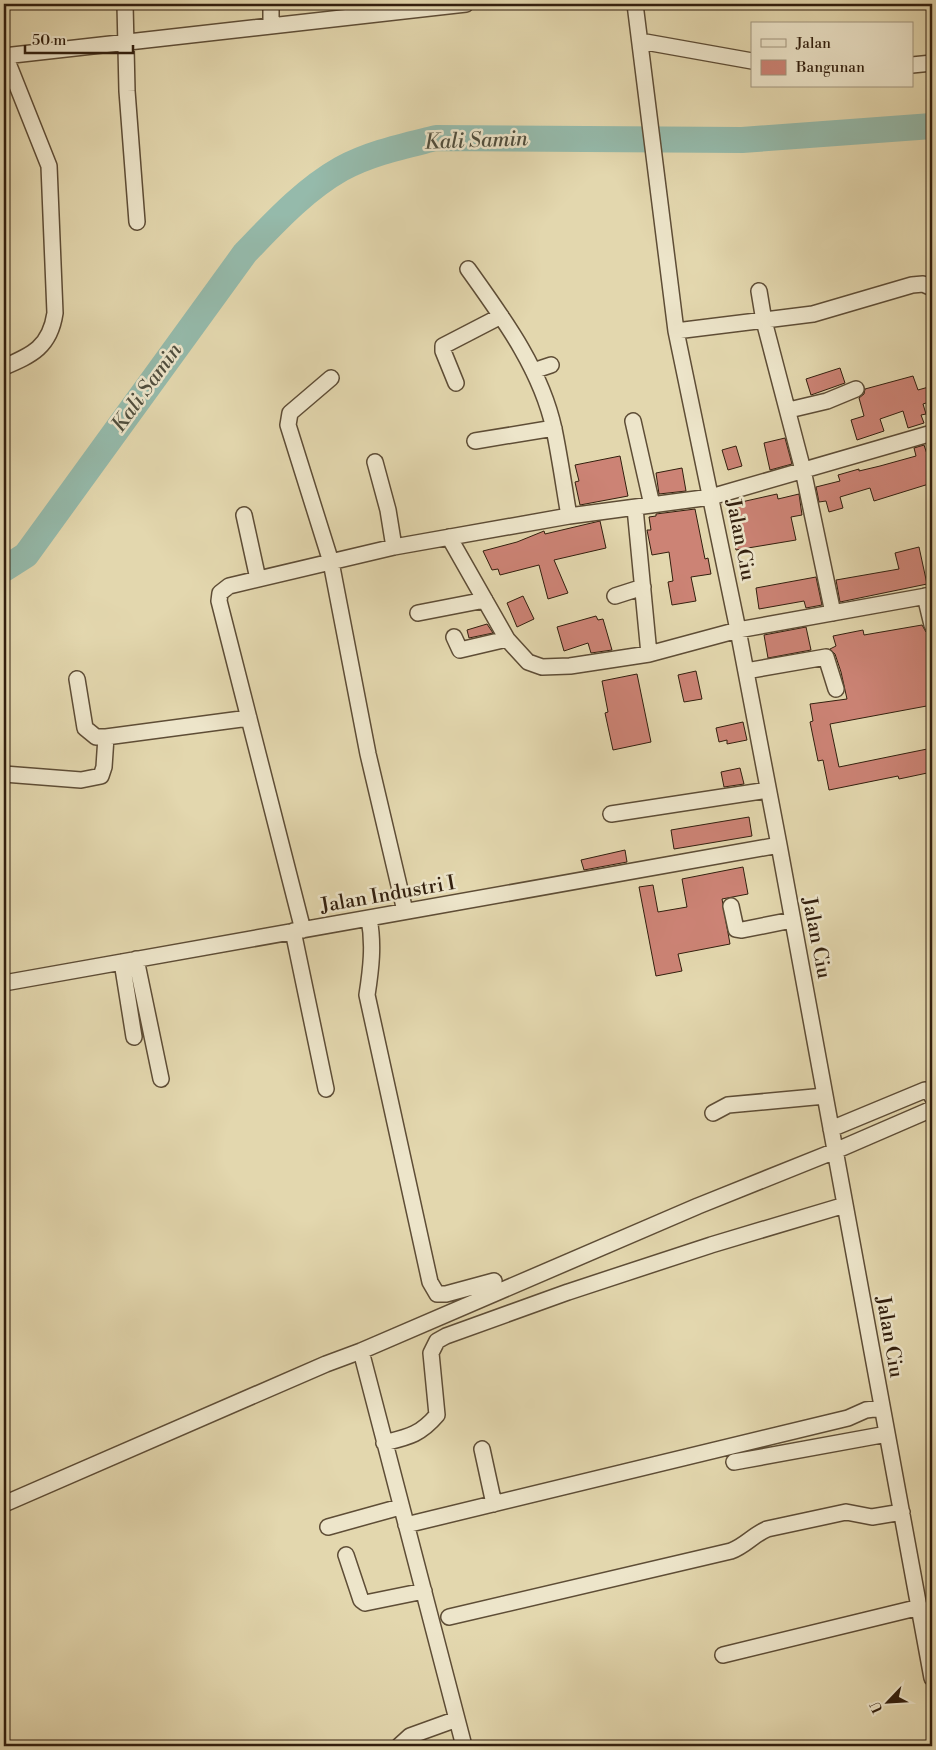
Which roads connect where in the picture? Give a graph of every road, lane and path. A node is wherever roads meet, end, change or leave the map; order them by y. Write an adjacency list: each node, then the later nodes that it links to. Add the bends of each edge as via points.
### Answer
1 (125, 4): 7 (street)
2 (271, 4): 5 (street)
3 (466, 4): 5 (street)
4 (636, 4): 6 (street)
5 (271, 26): 7 (street)
6 (640, 41): 9 (street); 18 (street, Jalan Ciu)
7 (124, 43): 8 (street); 12 (street)
8 (4, 55): 20 (street, via 49,166 55,313 53,329 41,346 30,356)
9 (751, 61)
10 (932, 64): 11 (street)
11 (914, 66)
12 (137, 222)
13 (468, 269): 16 (street)
14 (932, 288): 17 (street, via 923,284 912,286 824,312)
15 (759, 291): 17 (street)
16 (501, 316): 21 (street); 23 (street, via 443,346)
17 (764, 321): 18 (street); 25 (street)
18 (676, 331): 32 (street, Jalan Ciu)
19 (551, 365): 21 (street)
20 (4, 366)
21 (533, 371): 27 (street)
22 (331, 378): 39 (street, via 290,413 288,424)
23 (456, 383)
24 (856, 390): 25 (street, via 828,401)
25 (788, 410): 31 (street)
26 (633, 421): 33 (street)
27 (554, 428): 29 (street); 36 (street)
28 (932, 432): 31 (street)
29 (475, 441)
30 (375, 462): 38 (street)
31 (803, 470): 32 (street); 46 (street)
32 (710, 496): 33 (street); 48 (street, Jalan Ciu)
33 (652, 505): 34 (street)
34 (635, 508): 36 (street); 41 (street)
35 (244, 515): 40 (street)
36 (569, 516): 37 (street)
37 (449, 538): 38 (street); 44 (street)
38 (394, 548): 39 (street)
39 (331, 562): 40 (street); 62 (street, via 364,733)
40 (258, 579): 55 (street, via 229,586 220,593 219,601)
41 (643, 587): 42 (street); 51 (street)
42 (615, 596)
43 (929, 596): 46 (street); 47 (street)
44 (485, 600): 45 (street); 50 (street)
45 (418, 613)
46 (833, 613): 48 (street)
47 (932, 625)
48 (738, 630): 51 (street); 52 (street, Jalan Ciu)
49 (454, 637): 50 (street, via 460,650)
50 (506, 639): 51 (street, via 528,662 542,667)
51 (649, 654)
52 (746, 671): 54 (street, via 826,656); 58 (street, Jalan Ciu)
53 (77, 679): 56 (street, via 85,728 96,737)
54 (836, 688)
55 (249, 718): 56 (street); 65 (street)
56 (106, 737): 57 (street, via 104,767 100,776 81,780)
57 (4, 774)
58 (768, 790): 59 (street); 60 (street, Jalan Ciu)
59 (611, 814)
60 (779, 845): 62 (street, Jalan Industri I); 64 (street, Jalan Ciu)
61 (731, 906): 64 (street, via 736,929)
62 (405, 911): 63 (street, Jalan Industri I)
63 (368, 919): 65 (street, Jalan Industri I); 78 (street, via 372,934 366,995 430,1282 438,1294 446,1294)
64 (792, 920): 71 (street, Jalan Ciu)
65 (298, 930): 66 (street, Jalan Industri I); 70 (street)
66 (129, 960): 67 (street, Jalan Industri I); 68 (street); 69 (street)
67 (4, 983)
68 (134, 1037)
69 (161, 1080)
70 (326, 1089)
71 (825, 1096): 74 (street, via 728,1105); 75 (street, Jalan Ciu)
72 (932, 1097): 75 (street, via 925,1090)
73 (932, 1109): 76 (street)
74 (713, 1113)
75 (831, 1128): 76 (street, Jalan Ciu)
76 (835, 1152): 77 (street, Jalan Ciu); 79 (street, via 698,1206)
77 (845, 1205): 80 (street, Jalan Ciu); 82 (street, via 568,1292 442,1339 431,1353 437,1415 426,1428 414,1435)
78 (494, 1281)
79 (361, 1351): 82 (street); 85 (street)
80 (882, 1408): 81 (street, Jalan Ciu); 86 (street)
81 (887, 1434): 84 (street); 88 (street, Jalan Ciu)
82 (384, 1443): 87 (street)
83 (482, 1449): 86 (street)
84 (734, 1462)
85 (4, 1504)
86 (494, 1504): 89 (street)
87 (400, 1506): 89 (street); 90 (street)
88 (902, 1512): 93 (street, Jalan Ciu); 94 (street, via 872,1517 846,1512 767,1529 731,1552)
89 (406, 1525): 92 (street)
90 (328, 1526)
91 (346, 1555): 92 (street, via 361,1600 365,1603)
92 (424, 1591): 97 (street)
93 (920, 1607): 95 (street); 96 (street, Jalan Ciu)
94 (449, 1618)
95 (723, 1655)
96 (932, 1678)
97 (457, 1719): 98 (street, via 410,1736); 99 (street)
98 (399, 1746)
99 (464, 1746)

